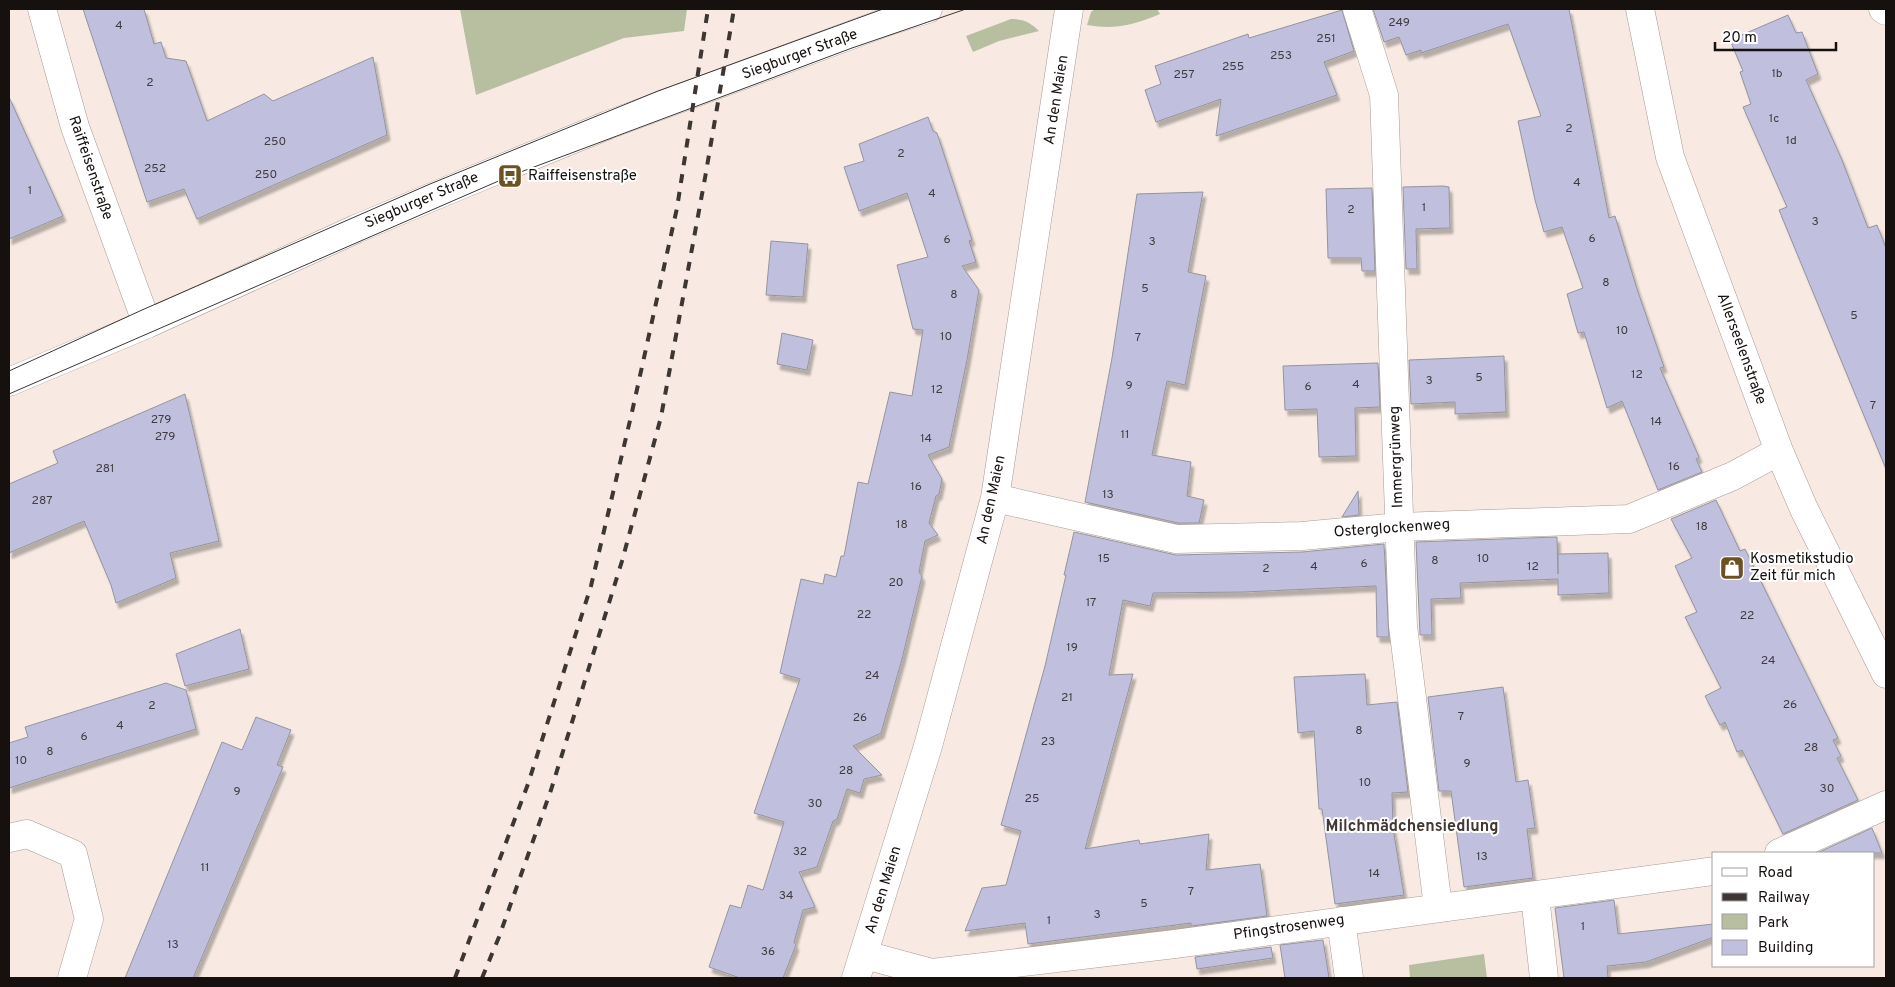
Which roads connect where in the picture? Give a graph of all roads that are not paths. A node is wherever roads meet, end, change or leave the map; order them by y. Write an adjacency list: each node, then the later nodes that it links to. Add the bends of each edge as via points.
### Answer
1 (42, 9): 8 (street, Raiffeisenstraße, via 75,127)
2 (928, 9): 8 (street, Siegburger Straße, via 608,125 481,176)
3 (1070, 9): 11 (street, An den Maien)
4 (1357, 9): 12 (street, Immergrünweg, via 1384,95)
5 (1640, 9): 10 (street, Allerseelenstraße, via 1670,156)
6 (1883, 9): 7 (street)
7 (1886, 11)
8 (147, 324): 9 (street, Siegburger Straße)
9 (9, 382)
10 (1779, 451): 12 (street, Osterglockenweg, via 1733,476 1629,519); 13 (street, Allerseelenstraße, via 1804,509)
11 (995, 498): 12 (street, Osterglockenweg, via 1176,539 1302,536); 21 (street, An den Maien, via 928,746)
12 (1400, 527): 19 (street, Immergrünweg, via 1402,626)
13 (1886, 674)
14 (1886, 805): 16 (street)
15 (18, 836): 22 (street, via 73,854 89,919)
16 (1781, 852)
17 (1712, 871): 18 (street, Pfingstrosenweg)
18 (1535, 896): 19 (street, Pfingstrosenweg); 24 (street)
19 (1438, 907): 20 (street, Pfingstrosenweg)
20 (1341, 921): 21 (street, Pfingstrosenweg, via 932,973); 23 (street)
21 (861, 966)
22 (72, 978)
23 (1349, 978)
24 (1544, 978)

